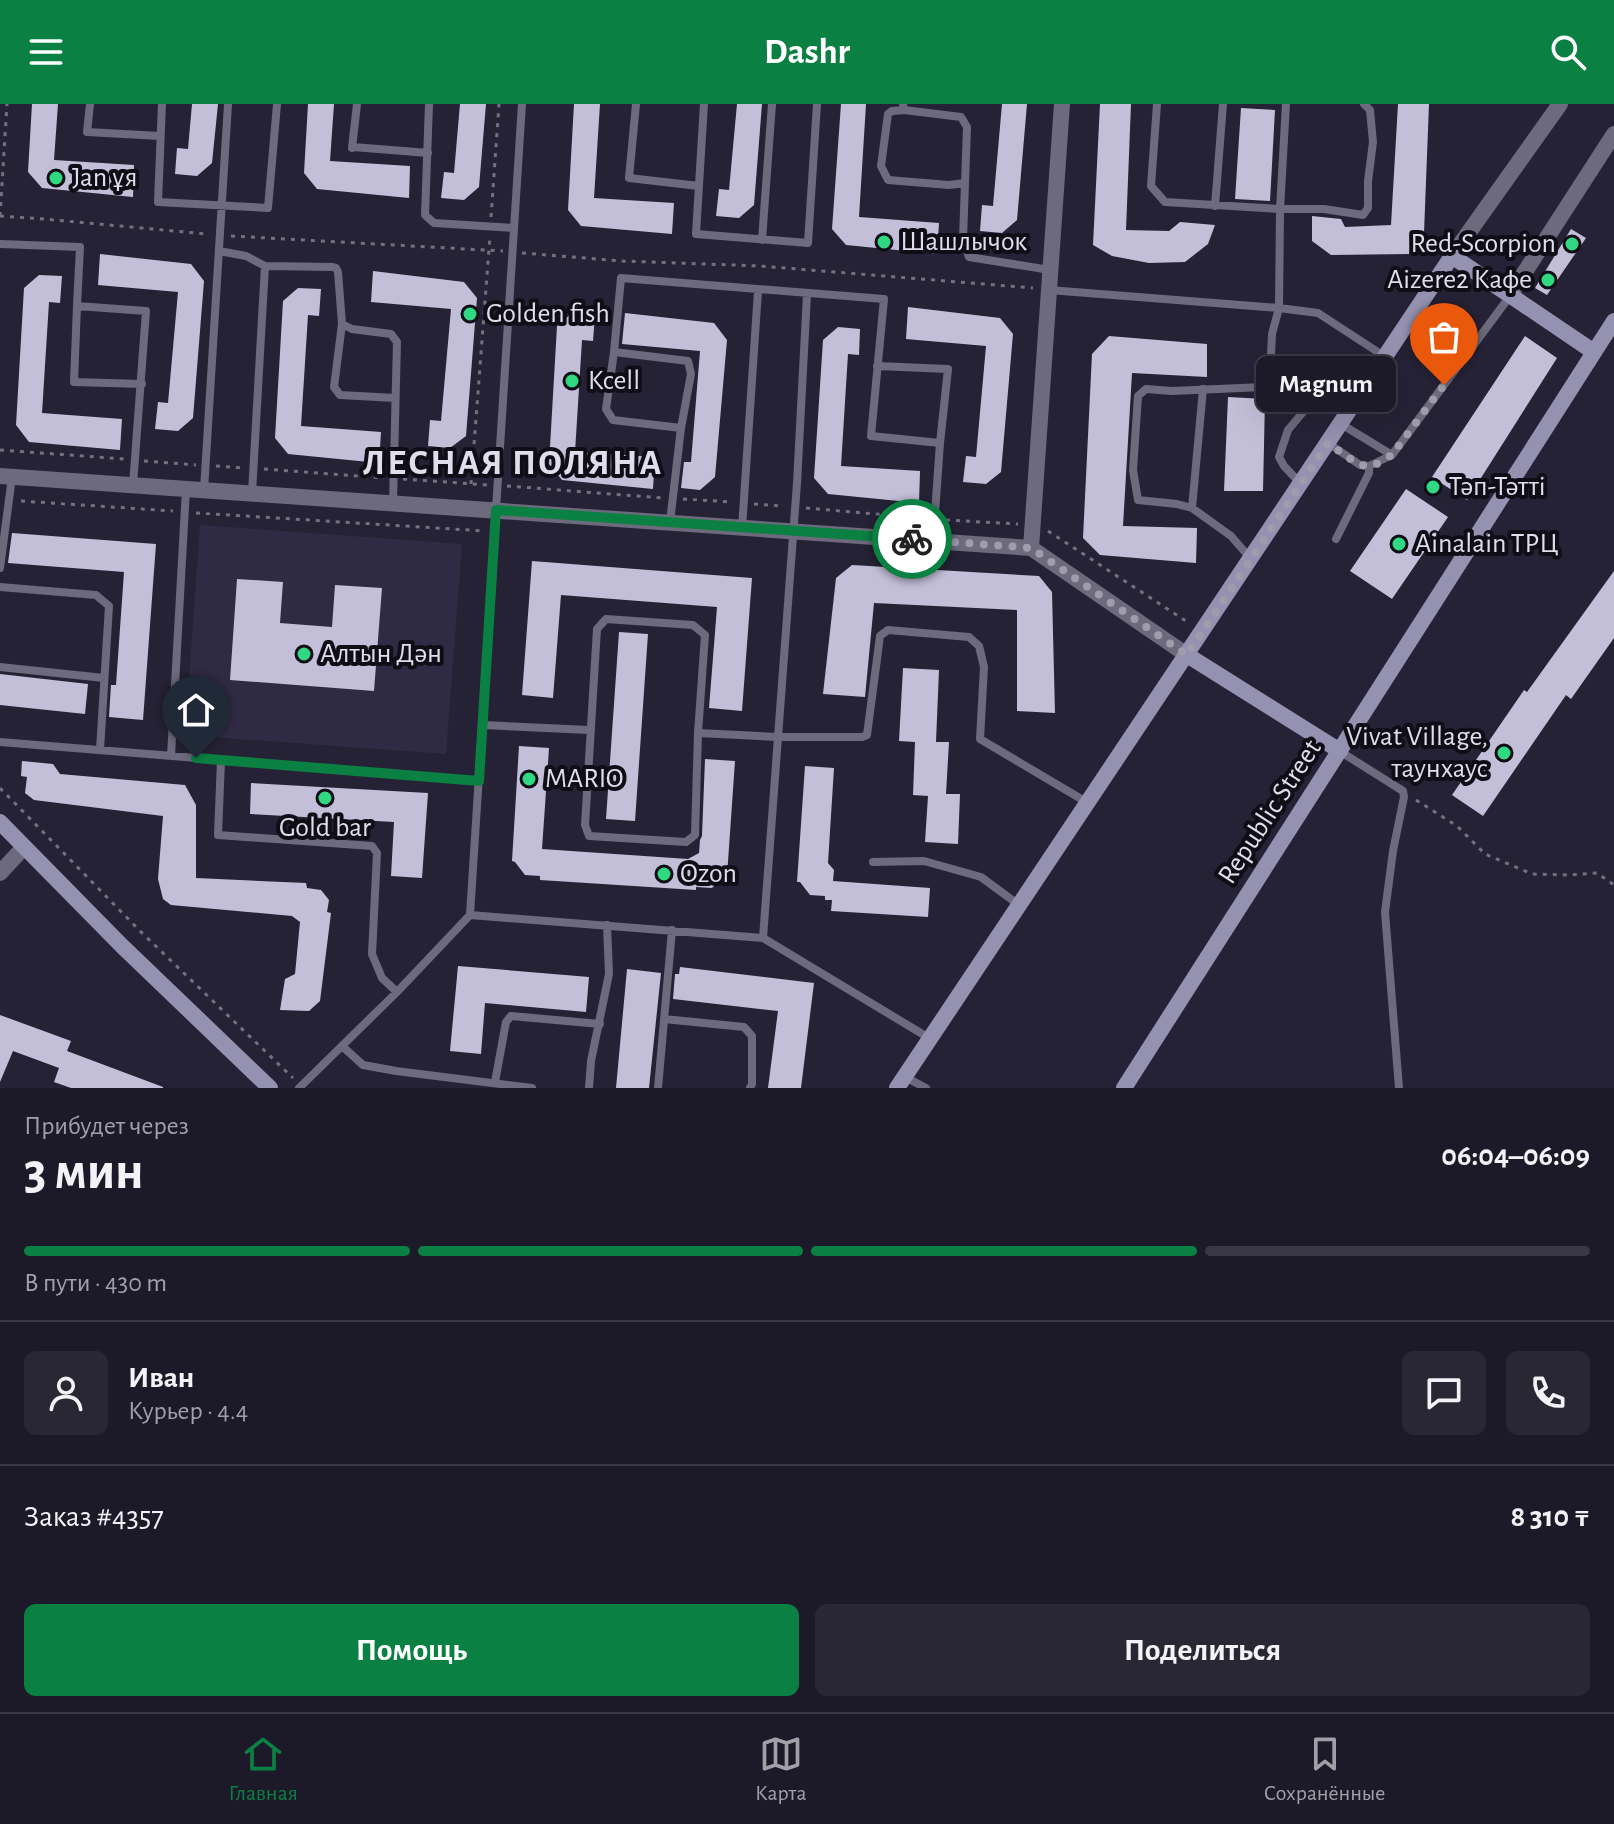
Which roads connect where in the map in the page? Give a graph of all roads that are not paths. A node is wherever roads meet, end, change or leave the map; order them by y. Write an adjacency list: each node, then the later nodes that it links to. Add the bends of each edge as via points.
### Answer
1 (90, 104): 20 (lane, via 87,132)
2 (162, 104): 20 (lane)
3 (228, 104): 25 (lane)
4 (277, 104): 25 (lane, via 268,208)
5 (357, 104): 21 (lane, via 352,148)
6 (429, 104): 21 (lane)
7 (522, 104): 27 (lane)
8 (636, 104): 23 (lane, via 629,178)
9 (704, 104): 23 (lane)
10 (772, 104): 28 (lane)
11 (817, 104): 28 (lane, via 808,243)
12 (1062, 104): 33 (street)
13 (1157, 104): 24 (lane, via 1151,186 1165,202)
14 (1223, 104): 24 (lane)
15 (1286, 104): 26 (lane)
16 (1364, 104): 26 (lane, via 1370,110 1373,142 1368,208 1363,215)
17 (1560, 104): 31 (street)
18 (904, 107): 22 (lane, via 961,117 967,127); 22 (lane, via 888,114 881,166 888,180)
19 (1614, 134): 37 (street)
20 (160, 136): 25 (lane, via 158,202)
21 (428, 153): 27 (lane, via 425,215 434,223)
22 (965, 183): 33 (lane, via 963,239 969,257)
23 (699, 186): 28 (lane, via 696,234)
24 (1215, 206): 26 (lane)
25 (222, 207): 30 (lane)
26 (1280, 209): 39 (lane)
27 (514, 228): 64 (lane)
28 (762, 240)
29 (0, 244): 38 (lane, via 80,247)
30 (219, 251): 32 (lane); 60 (lane)
31 (1452, 256): 37 (street); 44 (street)
32 (265, 266): 41 (lane, via 336,268); 61 (lane)
33 (1051, 270): 34 (street)
34 (1049, 289): 39 (lane); 70 (street)
35 (758, 291): 36 (lane); 42 (lane, via 621,278); 66 (lane)
36 (807, 295): 46 (lane, via 884,299); 67 (lane)
37 (1510, 295): 43 (street); 54 (lane)
38 (77, 306): 47 (lane, via 146,311); 47 (lane, via 74,382)
39 (1279, 308): 44 (lane, via 1318,313); 48 (lane, via 1270,377 1263,387)
40 (1614, 321): 43 (street, Republic Street)
41 (342, 324): 49 (lane, via 391,334 397,342); 49 (lane, via 334,387 340,395)
42 (614, 352): 51 (lane, via 606,409 613,420); 51 (lane, via 688,361 691,374)
43 (1594, 352): 83 (street, Republic Street)
44 (1385, 357): 50 (street)
45 (1345, 362): 57 (lane, via 1288,430 1279,457)
46 (877, 366): 52 (lane, via 871,436); 52 (lane, via 948,369)
47 (142, 384): 58 (lane)
48 (1203, 389): 63 (lane); 63 (lane, via 1146,389 1138,396 1133,470 1138,500)
49 (395, 398): 62 (lane)
50 (1341, 424): 53 (street); 54 (lane)
51 (681, 428): 65 (lane)
52 (940, 443): 69 (lane)
53 (1328, 443): 55 (lane); 57 (street)
54 (1392, 455): 55 (lane)
55 (1369, 466): 68 (lane)
56 (6, 476): 58 (street); 72 (lane, via 9,500)
57 (1301, 483): 71 (street)
58 (133, 485): 59 (street)
59 (186, 489): 60 (street); 84 (lane)
60 (204, 490): 61 (street)
61 (252, 493): 62 (street)
62 (393, 503): 64 (street)
63 (1192, 508): 71 (lane, via 1231,536)
64 (496, 510): 65 (street); 77 (lane)
65 (670, 522): 66 (street)
66 (742, 528): 67 (street)
67 (794, 531): 69 (street); 80 (lane)
68 (1336, 539)
69 (933, 541): 70 (street)
70 (1031, 548): 74 (street)
71 (1251, 559): 74 (street)
72 (0, 568)
73 (0, 587): 76 (lane, via 96,595 109,606)
74 (1187, 655): 83 (street); 87 (street)
75 (0, 667): 76 (lane)
76 (104, 678): 82 (lane)
77 (482, 725): 78 (lane); 86 (lane)
78 (589, 730): 79 (lane, via 597,629 606,619 693,625 705,635); 79 (lane, via 589,836 686,842 695,835)
79 (698, 733): 80 (lane)
80 (777, 737): 87 (lane, via 867,735 880,636 888,630 969,637 979,646 984,667 980,739); 96 (lane)
81 (0, 742): 82 (lane)
82 (100, 750): 84 (lane)
83 (1340, 751): 111 (street, Republic Street); 112 (lane, via 1403,791 1385,912)
84 (171, 756): 85 (lane)
85 (221, 760): 86 (lane); 97 (lane, via 218,835 372,846 377,853 372,954 382,978)
86 (479, 781): 93 (lane)
87 (1088, 803): 92 (street)
88 (0, 822): 89 (street)
89 (24, 847): 91 (street); 105 (street)
90 (873, 862): 92 (lane, via 924,861 981,877)
91 (0, 873)
92 (1019, 906): 100 (street)
93 (470, 915): 94 (lane); 97 (lane)
94 (607, 925): 95 (lane); 99 (lane, via 609,974)
95 (672, 930): 96 (lane); 98 (lane)
96 (763, 938): 100 (lane)
97 (397, 992): 101 (lane)
98 (664, 1019): 108 (lane); 109 (lane, via 744,1027 752,1036)
99 (600, 1024): 102 (lane, via 511,1016); 107 (lane)
100 (930, 1039): 103 (street)
101 (342, 1046): 102 (lane, via 363,1065); 104 (lane)
102 (495, 1082): 106 (lane)
103 (901, 1082): 110 (lane)
104 (300, 1087)
105 (270, 1088)
106 (532, 1088)
107 (589, 1088)
108 (658, 1088)
109 (750, 1088)
110 (926, 1088)
111 (1124, 1088)
112 (1399, 1088)

